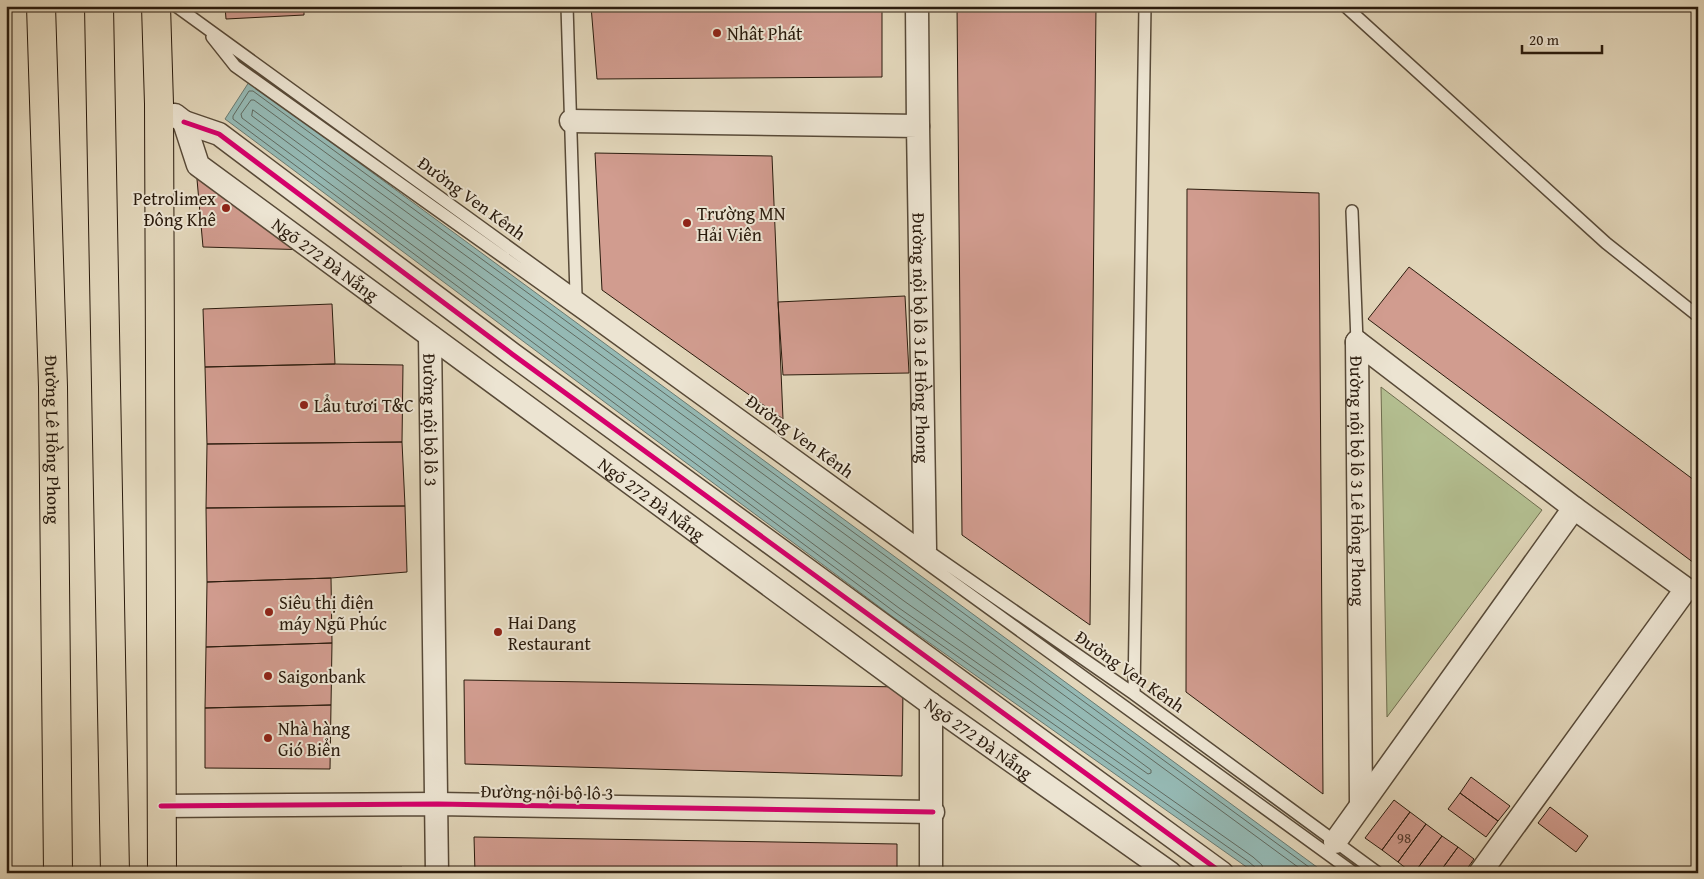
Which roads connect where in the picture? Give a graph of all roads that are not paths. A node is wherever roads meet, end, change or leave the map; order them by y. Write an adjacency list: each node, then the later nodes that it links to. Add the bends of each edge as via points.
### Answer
1 (42, 6): 28 (main road, Đường Lê Hồng Phong, via 53,387)
2 (99, 6): 29 (main road)
3 (156, 6): 10 (main road)
4 (176, 6): 9 (lane, Đường Ven Kênh)
5 (567, 6): 11 (lane)
6 (917, 6): 13 (street, Đường nội bộ lô 3 Lê Hồng Phong)
7 (1144, 6): 21 (lane)
8 (1345, 6): 16 (lane, via 1606,243)
9 (203, 26): 15 (lane, Đường Ven Kênh); 35 (lane, Đường Ven Kênh, via 235,66 586,316)
10 (159, 104): 12 (street); 25 (main road)
11 (571, 121): 13 (street); 15 (lane)
12 (184, 122): 17 (street, Ngõ 272 Đà Nẵng, via 198,165); 34 (street, via 219,134 567,395)
13 (918, 126): 20 (street, Đường nội bộ lô 3 Lê Hồng Phong)
14 (1352, 211): 18 (lane)
15 (576, 295): 20 (lane, Đường Ven Kênh)
16 (1698, 316)
17 (430, 336): 22 (street, Ngõ 272 Đà Nẵng); 24 (street, Đường nội bộ lô 3)
18 (1357, 342): 19 (street, Đường nội bộ lô 3 Lê Hồng Phong); 23 (street, Đường nội bộ lô 3 Lê Hồng Phong)
19 (1574, 508): 23 (street); 37 (street, Đường nội bộ lô 3 Lê Hồng Phong, via 1686,589)
20 (925, 549): 21 (lane, Đường Ven Kênh)
21 (1134, 694): 27 (lane, Đường Ven Kênh)
22 (931, 704): 26 (street); 33 (street, Ngõ 272 Đà Nẵng)
23 (1361, 802): 27 (street)
24 (438, 804): 25 (street, Đường nội bộ lô 3); 26 (street, Đường nội bộ lô 3); 31 (street, Đường nội bộ lô 3)
25 (161, 806): 30 (main road)
26 (933, 812): 32 (street)
27 (1335, 842): 36 (lane, Đường Ven Kênh)
28 (58, 873)
29 (115, 873)
30 (162, 873)
31 (437, 873)
32 (931, 873)
33 (1170, 873)
34 (1222, 873)
35 (1354, 873)
36 (1378, 873)
37 (1480, 873)

